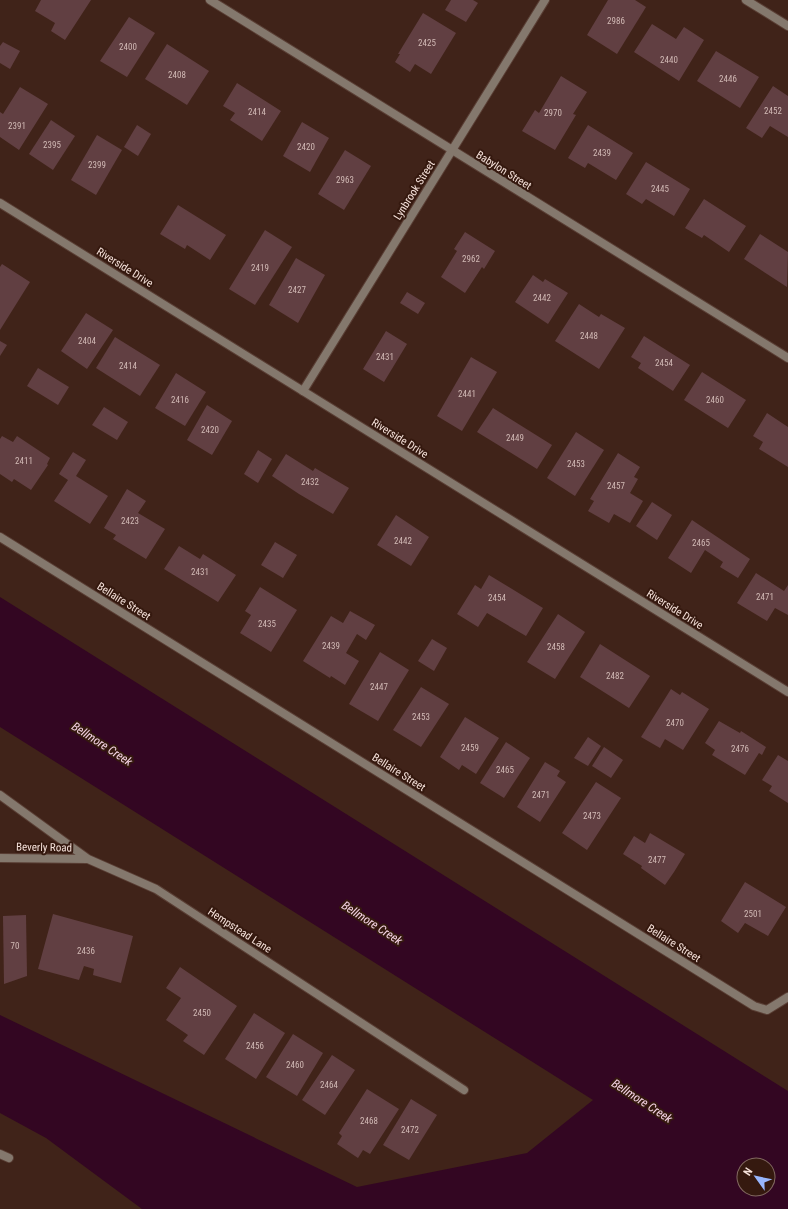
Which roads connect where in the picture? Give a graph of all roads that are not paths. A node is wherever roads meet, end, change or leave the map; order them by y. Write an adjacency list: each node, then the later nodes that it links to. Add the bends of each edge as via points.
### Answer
1 (210, 0): 5 (street, Babylon Street)
2 (545, 0): 5 (street, Lynbrook Street)
3 (746, 0): 4 (street)
4 (788, 26)
5 (451, 151): 7 (street, Babylon Street); 8 (street, Lynbrook Street)
6 (0, 203): 8 (street, Riverside Drive)
7 (788, 358)
8 (303, 391): 10 (street, Riverside Drive)
9 (0, 537): 14 (street, Bellaire Street, via 754,1006 767,1010)
10 (788, 692)
11 (0, 795): 13 (street, Hempstead Lane)
12 (0, 858): 13 (street, Beverly Road)
13 (88, 858): 15 (street, Hempstead Lane, via 156,889)
14 (788, 997)
15 (464, 1090)
16 (0, 1154): 17 (street)
17 (9, 1158)

